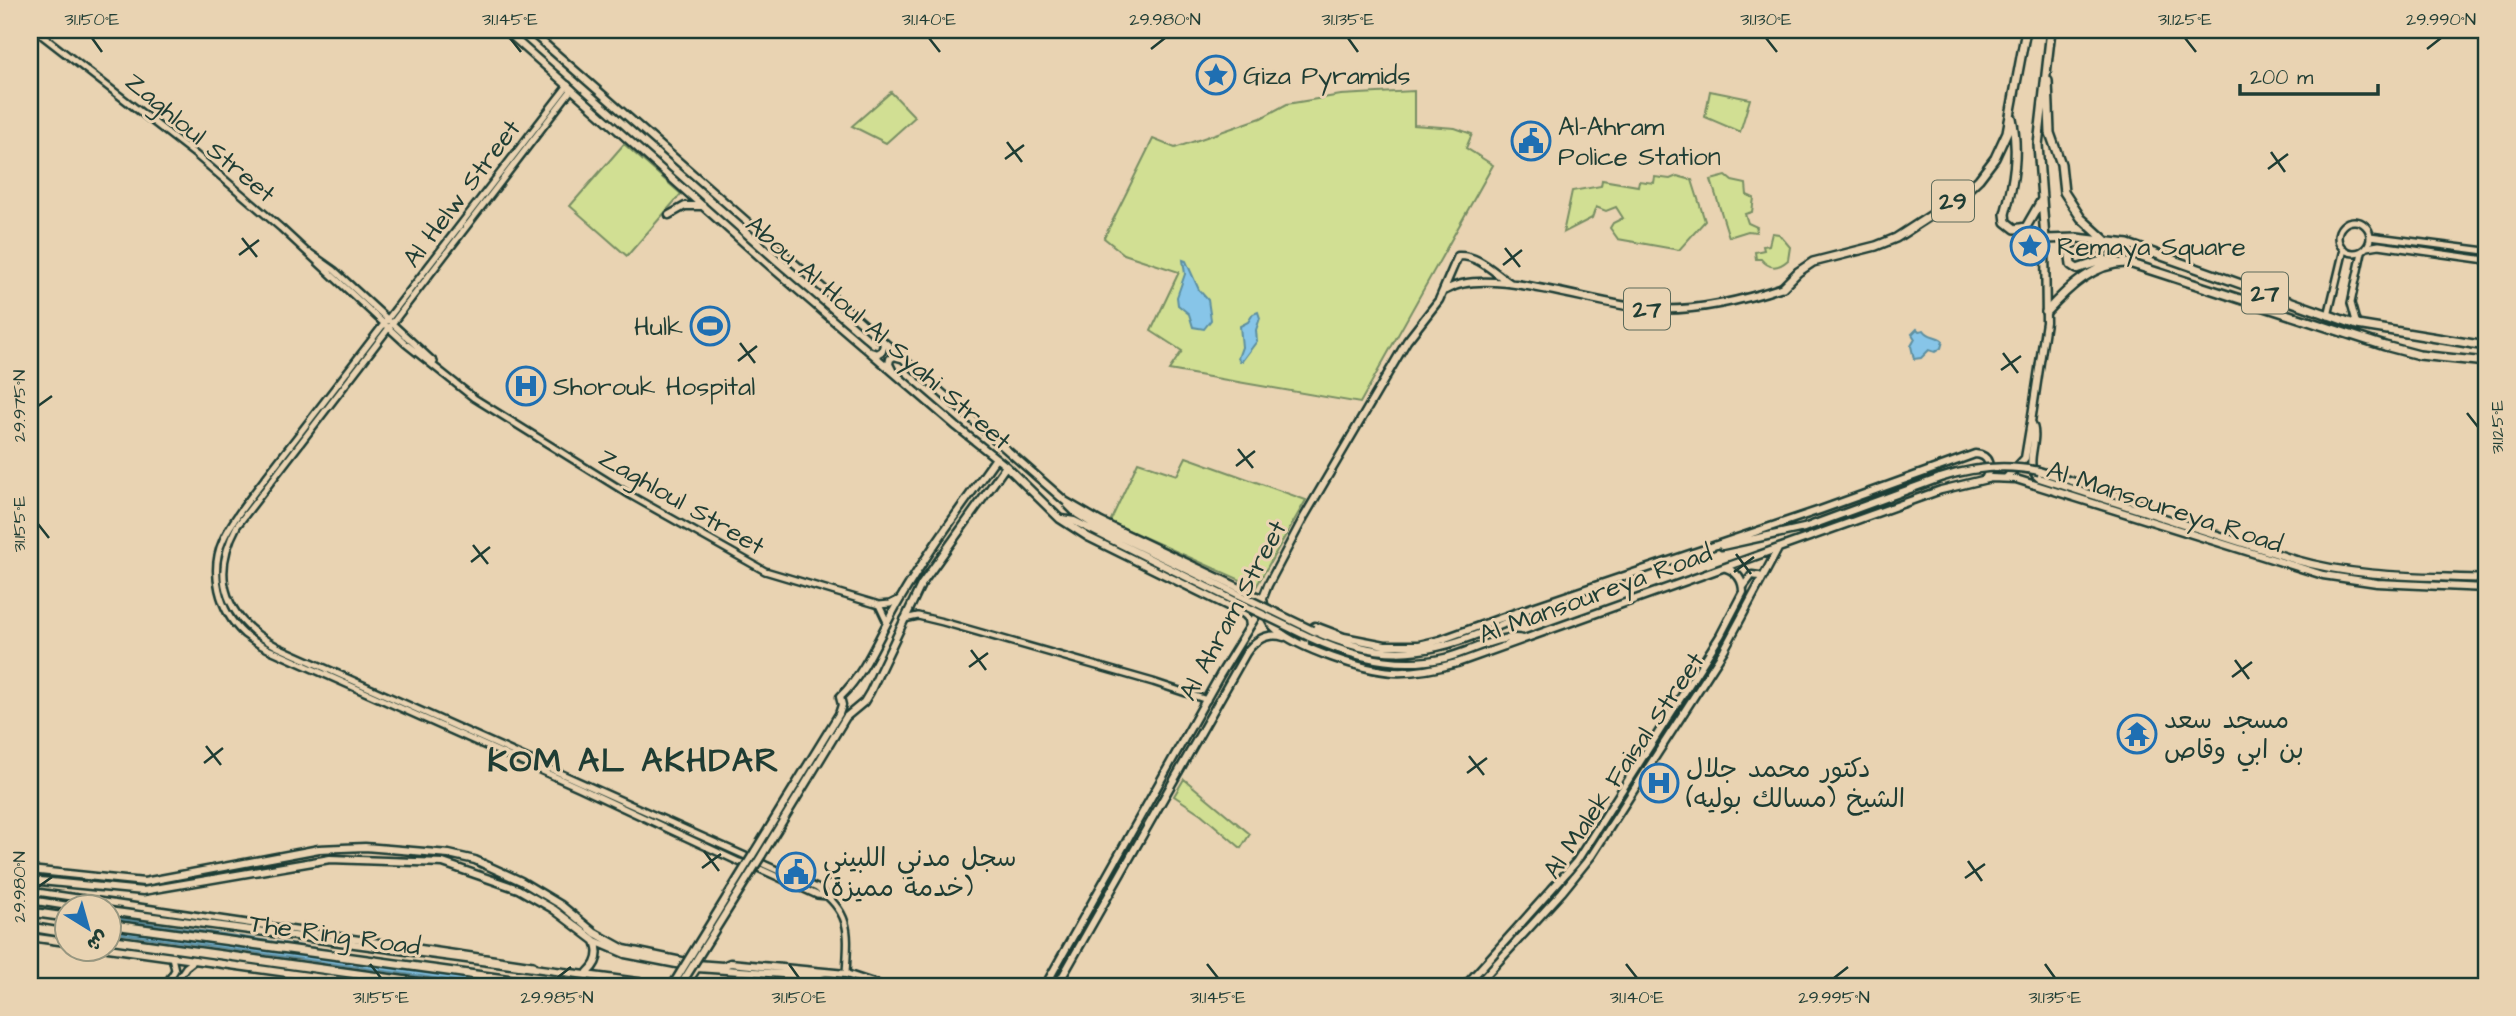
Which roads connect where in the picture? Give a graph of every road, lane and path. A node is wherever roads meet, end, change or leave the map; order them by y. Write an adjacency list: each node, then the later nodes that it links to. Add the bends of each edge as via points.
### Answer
1 (35, 30): 26 (street, Zaghloul Street, via 159,125)
2 (505, 30): 7 (main road, Abou Al Houl Al Syahi Street)
3 (529, 30): 28 (main road, Abou Al Houl Al Syahi Street)
4 (2026, 30): 8 (highway, 29)
5 (2051, 30): 6 (highway)
6 (2048, 58): 9 (highway, via 2038,145); 14 (highway, via 2050,133 2061,164 2064,192 2081,218)
7 (570, 87): 10 (main road, Abou Al Houl Al Syahi Street); 26 (street, Al Helw Street)
8 (2011, 114): 9 (highway, via 2016,158 2006,222 2015,229 2026,227); 22 (highway, 29, via 1995,158 1961,196 1889,241 1806,265)
9 (2041, 201): 13 (highway)
10 (703, 206): 11 (main road, via 685,206); 30 (main road, Abou Al Houl Al Syahi Street)
11 (669, 215)
12 (2370, 236): 16 (street, via 2362,223 2346,224 2338,236); 17 (street); 18 (street)
13 (2045, 239): 14 (highway, 27); 24 (main road)
14 (2106, 240): 15 (highway, 27)
15 (2128, 244): 20 (highway, via 2076,252 2069,261 2077,269 2105,260); 25 (highway, 27)
16 (2344, 249): 17 (street, via 2352,253); 25 (street)
17 (2364, 249): 19 (street, via 2379,246); 27 (street, via 2351,303)
18 (2486, 251)
19 (2486, 260)
20 (2118, 263): 24 (highway, via 2078,282); 32 (highway, 27, via 2134,264 2385,346 2419,355)
21 (1510, 283): 22 (main road, 27, via 1662,310 1713,305); 23 (main road, 27, via 1465,282); 23 (main road, Al Ahram Street / 27, via 1478,260 1458,256)
22 (1783, 287)
23 (1444, 290): 51 (main road, Al Ahram Street, via 1407,341)
24 (2046, 312): 34 (main road)
25 (2328, 316): 27 (highway, 27)
26 (388, 324): 53 (street, Zaghloul Street, via 479,400 630,495 765,571); 91 (street, Al Helw Street, via 237,526 227,548 224,572 232,608 246,626 292,656 817,888 839,907 846,921)
27 (2357, 325): 29 (highway, 27)
28 (882, 339): 30 (main road, via 882,351); 31 (main road, Abou Al Houl Al Syahi Street)
29 (2486, 346)
30 (869, 352): 33 (main road, Abou Al Houl Al Syahi Street)
31 (905, 360): 33 (main road, via 890,359); 41 (main road, Abou Al Houl Al Syahi Street)
32 (2486, 362)
33 (894, 373): 35 (main road, Abou Al Houl Al Syahi Street)
34 (2031, 422): 38 (main road, via 2025,458); 43 (main road, Al Mansoureya Road, via 2035,433 2031,467 2036,476)
35 (996, 458): 36 (main road, Abou Al Houl Al Syahi Street); 37 (main road)
36 (1006, 466): 40 (main road); 42 (main road, Abou Al Houl Al Syahi Street)
37 (985, 474): 40 (main road, via 991,474); 52 (main road)
38 (2007, 477): 39 (main road, Al Mansoureya Road); 50 (main road, Al Mansoureya Road, via 2323,575 2377,583)
39 (1985, 479): 44 (main road, via 1988,462 1975,454); 45 (main road, Al Mansoureya Road, via 1941,490)
40 (995, 482): 54 (main road)
41 (1065, 500): 51 (main road, Abou Al Houl Al Syahi Street); 55 (main road, bridge, via 1093,524 1354,646 1396,653 1434,649 1511,621)
42 (1060, 519): 56 (main road, Abou Al Houl Al Syahi Street); 61 (main road, bridge, via 1074,521 1279,624 1356,655 1422,662 1510,637)
43 (2167, 519): 44 (main road, bridge, via 2133,501 2076,482 1998,466 1949,475 1804,528); 47 (main road, Al Mansoureya Road, via 2331,569)
44 (1709, 547): 55 (main road)
45 (1778, 549): 46 (main road, Al Mansoureya Road); 48 (main road, Al Malek Faisal Street)
46 (1724, 568): 49 (main road, via 1737,574); 61 (main road, Al Mansoureya Road)
47 (2486, 579)
48 (1761, 580): 49 (main road, via 1752,575); 94 (main road, Al Malek Faisal Street, via 1724,650 1592,855)
49 (1743, 587): 92 (main road, Al Malek Faisal Street, via 1720,636 1577,862)
50 (2486, 588)
51 (1260, 598): 56 (main road, via 1254,609); 60 (main road, Al Ahram Street); 62 (main road, Al Mansoureya Road, via 1273,626)
52 (900, 599): 53 (street); 59 (main road)
53 (879, 605): 59 (street)
54 (910, 605): 57 (street); 58 (main road)
55 (1530, 607): 63 (main road, via 1419,645 1374,643 1315,626 1304,634)
56 (1244, 614): 60 (main road)
57 (918, 615): 58 (street); 64 (street)
58 (904, 619): 69 (main road, via 864,702 846,717)
59 (887, 622): 69 (main road, via 859,674 840,697 841,711)
60 (1250, 626): 64 (main road, Al Ahram Street)
61 (1523, 639): 63 (main road, Al Mansoureya Road, via 1442,667 1398,672 1354,664)
62 (1296, 641): 63 (main road, Al Mansoureya Road); 66 (main road, Al Ahram Street, via 1277,635 1252,644)
63 (1305, 645)
64 (1207, 700): 65 (main road, Al Ahram Street)
65 (1147, 806): 66 (main road, via 1149,811); 67 (main road, Al Ahram Street)
66 (1157, 811): 68 (main road, Al Ahram Street)
67 (1137, 823): 68 (main road); 106 (main road, Al Ahram Street)
68 (1147, 830): 107 (main road, Al Ahram Street)
69 (758, 853): 101 (main road, bridge); 102 (main road, bridge)
70 (30, 870): 91 (main road, via 144,882 319,849 365,847 449,854 475,860 521,881 624,949 696,964)
71 (30, 880): 84 (main road, via 143,891 330,859 443,863 530,895)
72 (30, 891): 88 (street)
73 (30, 900): 74 (main road)
74 (52, 903)
75 (30, 912): 77 (highway)
76 (122, 913): 88 (main road)
77 (52, 915)
78 (30, 927): 80 (highway)
79 (122, 928): 99 (highway, The Ring Road, bridge)
80 (52, 931)
81 (30, 937): 82 (main road)
82 (52, 940)
83 (122, 941): 98 (highway, The Ring Road)
84 (594, 941): 89 (main road, via 625,954); 90 (main road, via 598,956)
85 (122, 950): 86 (main road)
86 (172, 957): 87 (main road); 95 (street, via 175,970)
87 (195, 960): 96 (street); 97 (main road)
88 (500, 962): 90 (street); 93 (main road)
89 (697, 968): 103 (main road, via 691,976); 104 (main road, via 811,976)
90 (588, 972)
91 (846, 974): 105 (main road)
92 (1476, 974): 94 (main road, via 1476,979); 108 (main road, Al Malek Faisal Street)
93 (624, 980): 100 (main road); 101 (main road)
94 (1482, 980): 109 (main road, Al Malek Faisal Street)
95 (166, 986)
96 (173, 986)
97 (380, 986)
98 (443, 986)
99 (556, 986)
100 (635, 986)
101 (670, 986)
102 (680, 986)
103 (692, 986)
104 (859, 986)
105 (882, 986)
106 (1045, 986)
107 (1056, 986)
108 (1465, 986)
109 (1476, 986)

